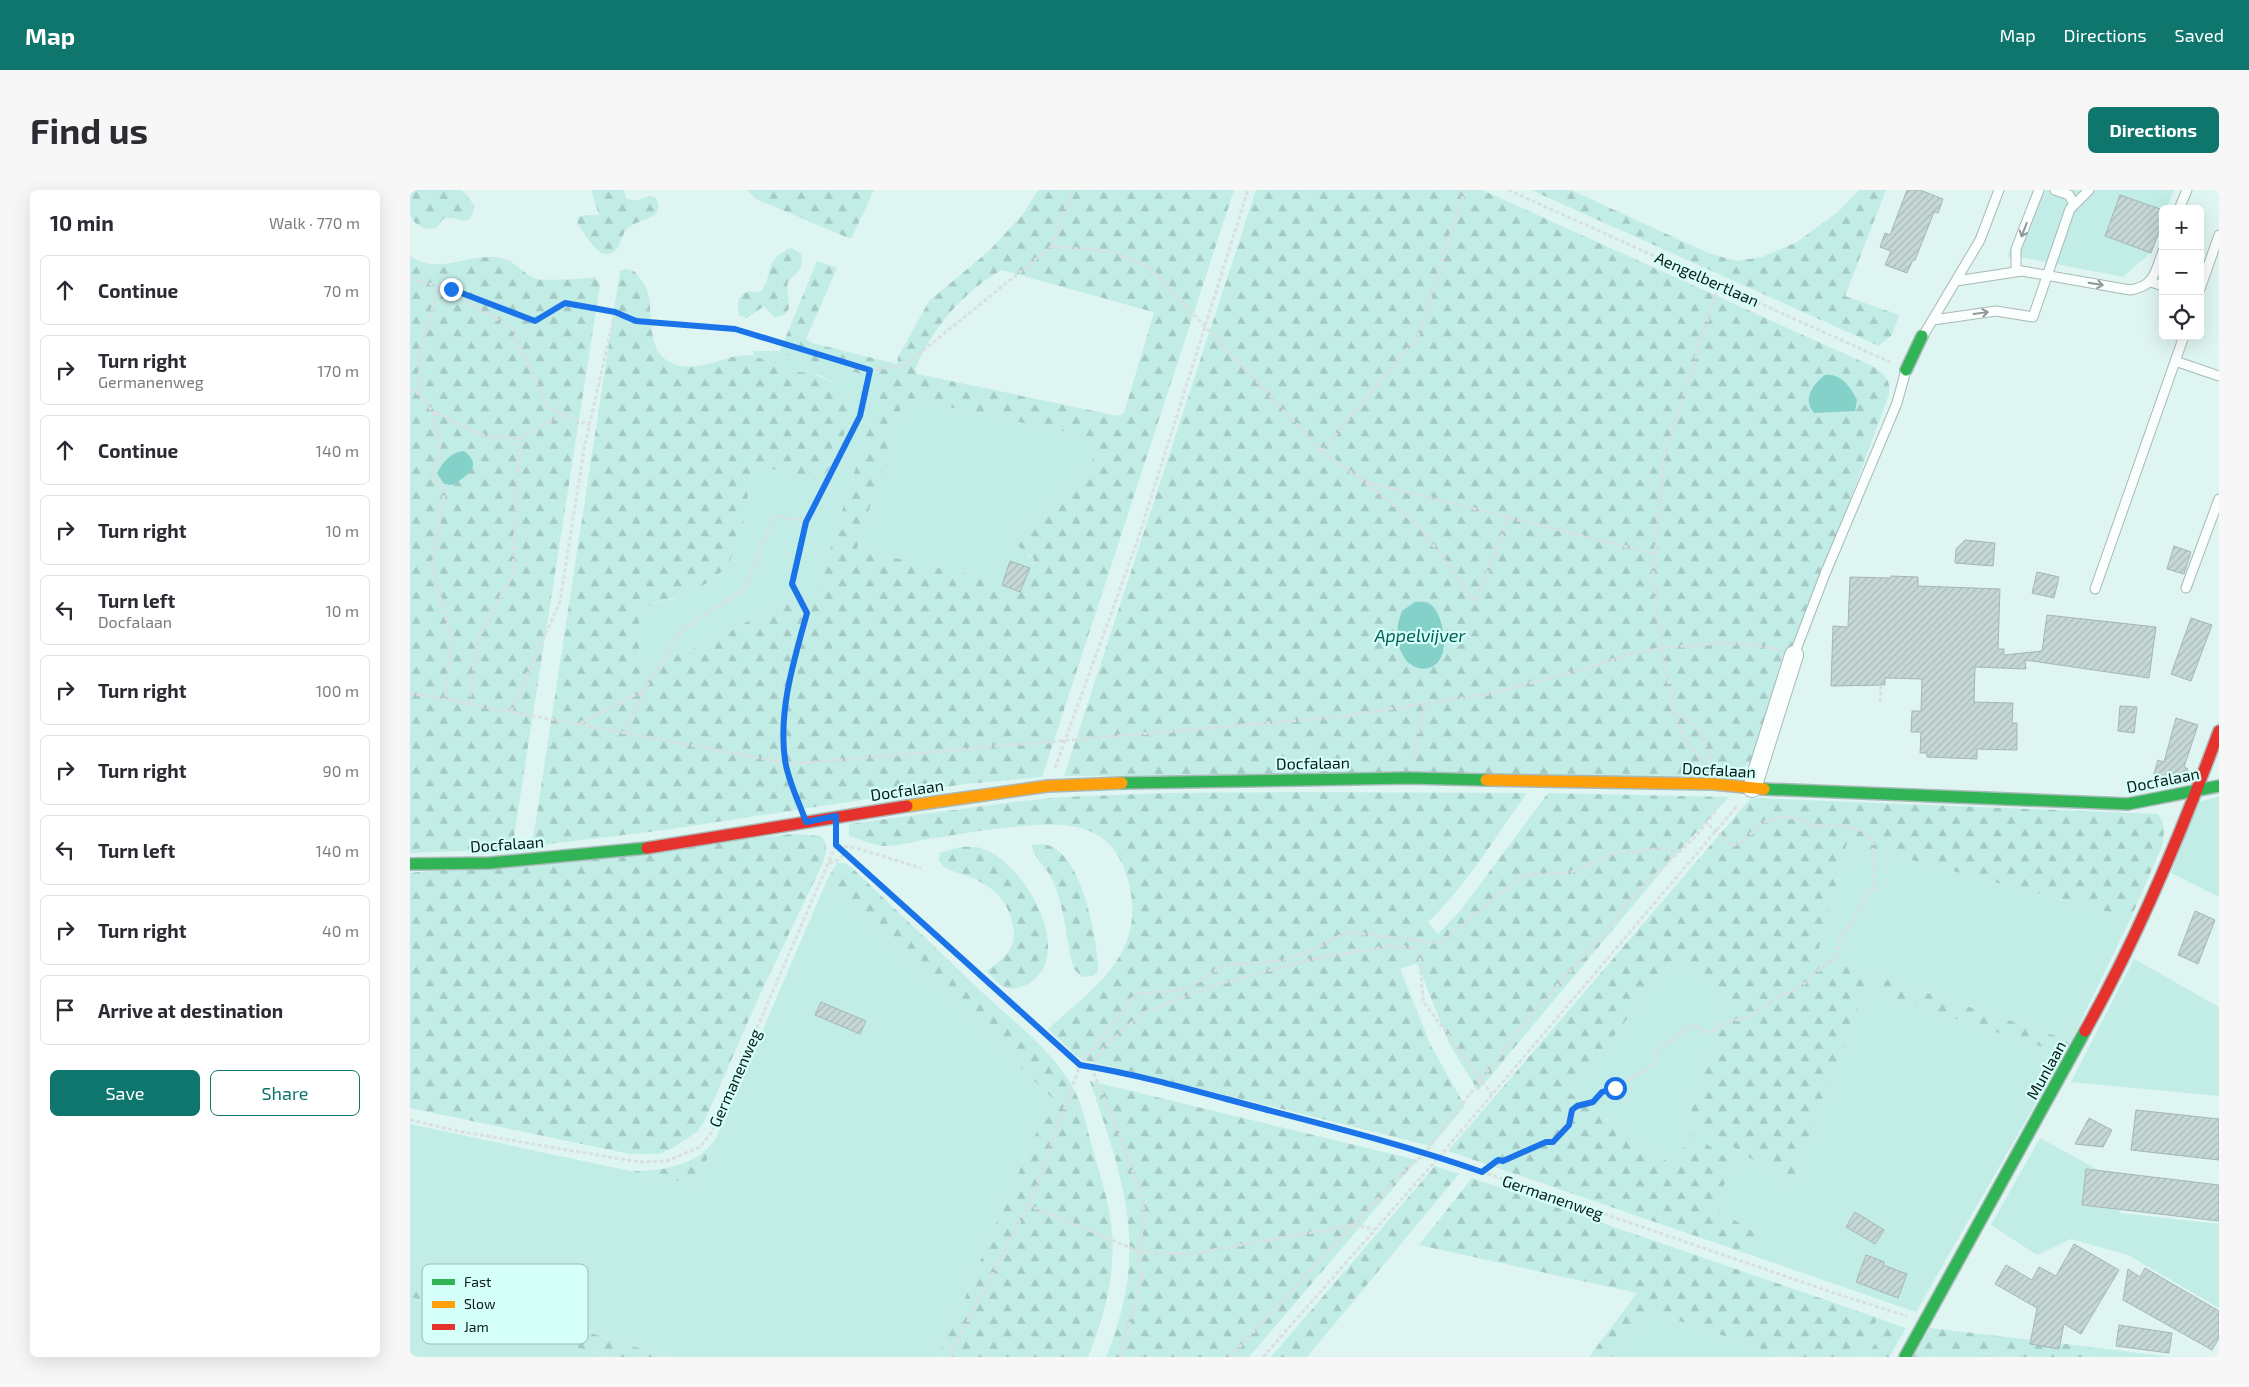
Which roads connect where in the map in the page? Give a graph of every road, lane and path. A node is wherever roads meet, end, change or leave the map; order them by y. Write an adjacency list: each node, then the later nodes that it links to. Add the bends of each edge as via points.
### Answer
1 (1072, 190): 13 (path)
2 (1248, 190): 26 (path)
3 (1465, 190): 39 (path, via 1418,336)
4 (1508, 190): 21 (path, Aengelbertlaan)
5 (1999, 190): 19 (lane, via 1980,240)
6 (2039, 190): 15 (lane, one-way to 15, via 2016,249)
7 (2055, 190): 10 (lane, via 2068,195)
8 (2089, 190): 10 (lane)
9 (2186, 190): 11 (lane)
10 (2074, 204): 16 (lane)
11 (2180, 205)
12 (2219, 235): 17 (lane)
13 (1052, 246): 26 (path, via 1112,252 1150,268); 30 (path, via 905,365)
14 (2159, 262): 20 (lane)
15 (2016, 272): 16 (lane); 19 (lane)
16 (2048, 276): 20 (lane, one-way to 20, via 2130,290); 25 (lane, one-way to 16, via 1996,311 2033,318)
17 (2204, 278)
18 (410, 279): 23 (path)
19 (1956, 280): 25 (lane)
20 (2151, 282): 22 (lane)
21 (1719, 284): 31 (path, Aengelbertlaan); 44 (path, via 1664,457)
22 (2159, 285)
23 (439, 286): 24 (path, via 535,321 565,303); 34 (path, via 420,350); 36 (path, via 512,328 548,407)
24 (615, 312): 30 (path, via 636,321 735,329); 37 (path)
25 (1933, 320): 27 (lane)
26 (1205, 326): 39 (path); 61 (path, via 1137,542)
27 (1922, 336): 31 (street)
28 (2183, 340): 29 (lane)
29 (2175, 361): 32 (lane); 46 (lane)
30 (870, 370): 43 (path, via 860,416)
31 (1906, 370): 48 (lane, via 1897,402)
32 (2219, 376)
33 (410, 390): 34 (path)
34 (419, 394): 35 (path)
35 (433, 412): 38 (path, via 485,436); 52 (path, via 441,453 432,475 445,490 432,566 452,641)
36 (565, 414): 37 (path); 38 (path)
37 (589, 425): 56 (path, via 560,602)
38 (519, 438): 55 (path, via 513,574 478,640)
39 (1322, 452): 40 (path)
40 (1363, 482): 42 (path); 42 (path, via 1419,526 1476,603)
41 (2219, 499): 45 (lane)
42 (1508, 518): 44 (path)
43 (806, 522): 50 (path, via 774,516 745,588 682,631); 62 (path, via 792,584 807,613 791,674 783,738)
44 (1655, 554): 47 (path, via 1653,577)
45 (2186, 588)
46 (2095, 589)
47 (1662, 648): 48 (path, via 1720,643 1774,648); 54 (path, via 1488,694); 57 (path)
48 (1794, 655): 68 (street)
49 (1881, 685): 53 (path)
50 (644, 690): 58 (path); 60 (path)
51 (410, 692): 52 (path)
52 (445, 699): 55 (path)
53 (1880, 702)
54 (1426, 703): 61 (path, via 1337,717); 64 (path)
55 (469, 704): 56 (path)
56 (511, 711): 58 (path)
57 (1674, 712): 63 (path, via 1687,743 1706,765); 63 (path, via 1690,721 1704,737)
58 (579, 724): 60 (path)
59 (2219, 731): 69 (street, Munlaan)
60 (624, 733): 62 (path)
61 (1064, 740): 62 (path); 66 (path)
62 (785, 763): 71 (path)
63 (1713, 768): 65 (path)
64 (1409, 778): 65 (street, Docfalaan); 66 (street, Docfalaan, via 1157,781)
65 (1717, 784): 68 (street, Docfalaan); 72 (path, via 1714,814)
66 (1048, 786): 70 (street, Docfalaan)
67 (2219, 786): 69 (street, Docfalaan)
68 (1752, 788): 69 (street, Docfalaan, via 2128,804); 73 (path)
69 (2197, 790): 92 (street, Munlaan, via 2175,848 2120,969)
70 (836, 816): 71 (street, Docfalaan); 74 (path)
71 (806, 822): 77 (street, Docfalaan, via 633,850 490,862)
72 (1706, 823): 73 (path); 76 (path)
73 (1716, 830): 83 (path); 87 (path, via 1733,846 1760,824 1780,816 1800,819 1812,826 1853,828 1873,841 1874,888 1867,893 1851,924 1840,934 1835,961 1828,962 1797,990 1780,995 1752,1015 1709,1033 1687,1026 1657,1050 1650,1067 1623,1084 1602,1092 1593,1102 1572,1110 1569,1125 1553,1142 1503,1161 1498,1160)
74 (836, 845): 75 (path); 78 (path, Germanenweg); 79 (path)
75 (845, 853): 78 (path); 80 (path)
76 (1676, 854): 80 (path, via 1664,848 1614,854 1569,873 1523,875 1440,943 1347,932 1313,950 1280,961 1224,965 1187,989 1136,994); 82 (path, via 1631,898 1602,936 1529,1017)
77 (410, 864)
78 (828, 864): 84 (path, Germanenweg, via 712,1132 700,1147 667,1161 639,1162)
79 (921, 868)
80 (1080, 1065): 81 (path, Germanenweg); 88 (path)
81 (1091, 1067): 82 (path, via 1105,1046 1152,1009 1214,985 1317,958 1392,946 1419,949 1424,1001); 85 (path, Germanenweg, via 1116,1070); 91 (path, via 1124,1143 1144,1204)
82 (1481, 1081): 83 (path); 85 (path)
83 (1492, 1094): 86 (path)
84 (410, 1120)
85 (1425, 1153): 86 (path, Germanenweg); 89 (path)
86 (1439, 1157): 87 (path, Germanenweg); 90 (path)
87 (1482, 1172): 92 (path, Germanenweg)
88 (1028, 1205): 91 (path); 93 (path)
89 (1354, 1225): 90 (path); 91 (path, via 1190,1254); 95 (path)
90 (1375, 1229): 96 (path)
91 (1140, 1252): 94 (path, via 1142,1278)
92 (1924, 1321): 97 (street, Munlaan)
93 (951, 1357)
94 (1120, 1357)
95 (1230, 1357)
96 (1263, 1357)
97 (1905, 1357)

